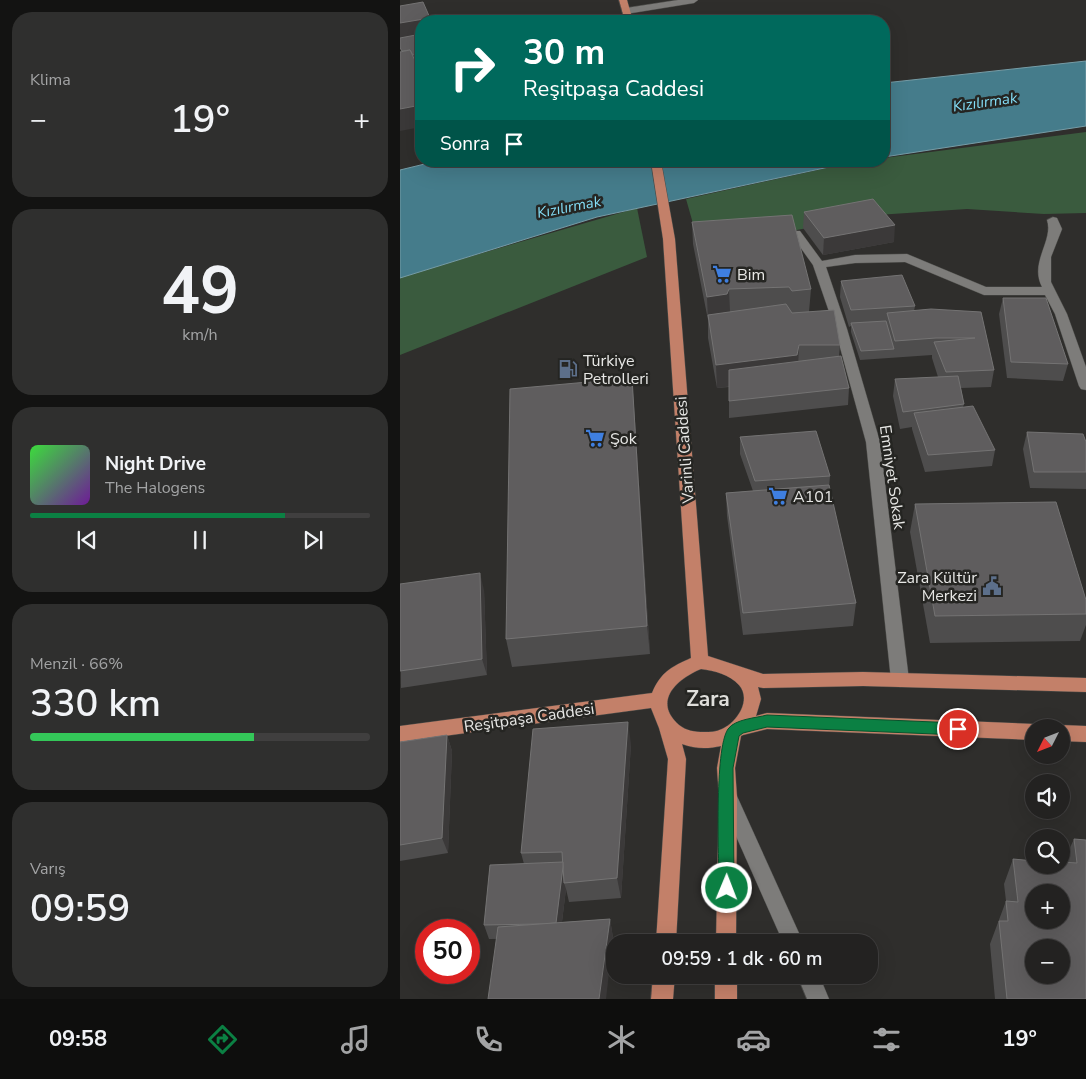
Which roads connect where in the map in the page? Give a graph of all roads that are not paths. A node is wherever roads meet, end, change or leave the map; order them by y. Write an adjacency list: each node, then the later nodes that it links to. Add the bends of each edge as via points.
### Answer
1 (623, 0): 3 (main road)
2 (694, 0): 3 (street)
3 (626, 11): 4 (main road)
4 (627, 15)
5 (657, 167): 11 (main road, Varinli Caddesi, via 669,239)
6 (1053, 220): 9 (street, via 1056,229 1045,257 1044,282)
7 (796, 233): 8 (street, Emniyet Sokak)
8 (819, 265): 9 (street, via 854,259 907,258 984,291); 13 (street, Emniyet Sokak, via 873,442)
9 (1049, 291): 10 (street, via 1061,314)
10 (1086, 386)
11 (700, 662): 12 (main road, via 714,662); 15 (main road, via 681,668 666,679)
12 (739, 673): 13 (main road, via 763,681); 17 (main road, via 752,694 752,706)
13 (900, 680): 14 (main road)
14 (1086, 685)
15 (658, 700): 16 (main road); 19 (main road, Reşitpaşa Caddesi)
16 (667, 724): 17 (main road, via 690,739 705,741); 23 (main road, via 677,759)
17 (736, 730): 18 (main road, via 767,721); 22 (main road, via 726,768)
18 (1025, 732)
19 (400, 734)
20 (1070, 734): 21 (main road)
21 (1086, 734)
22 (728, 797): 24 (main road); 25 (street)
23 (666, 934)
24 (726, 934)
25 (789, 934)
26 (663, 984): 29 (main road)
27 (726, 984): 30 (main road)
28 (812, 984): 31 (street)
29 (662, 999)
30 (726, 999)
31 (818, 999)

